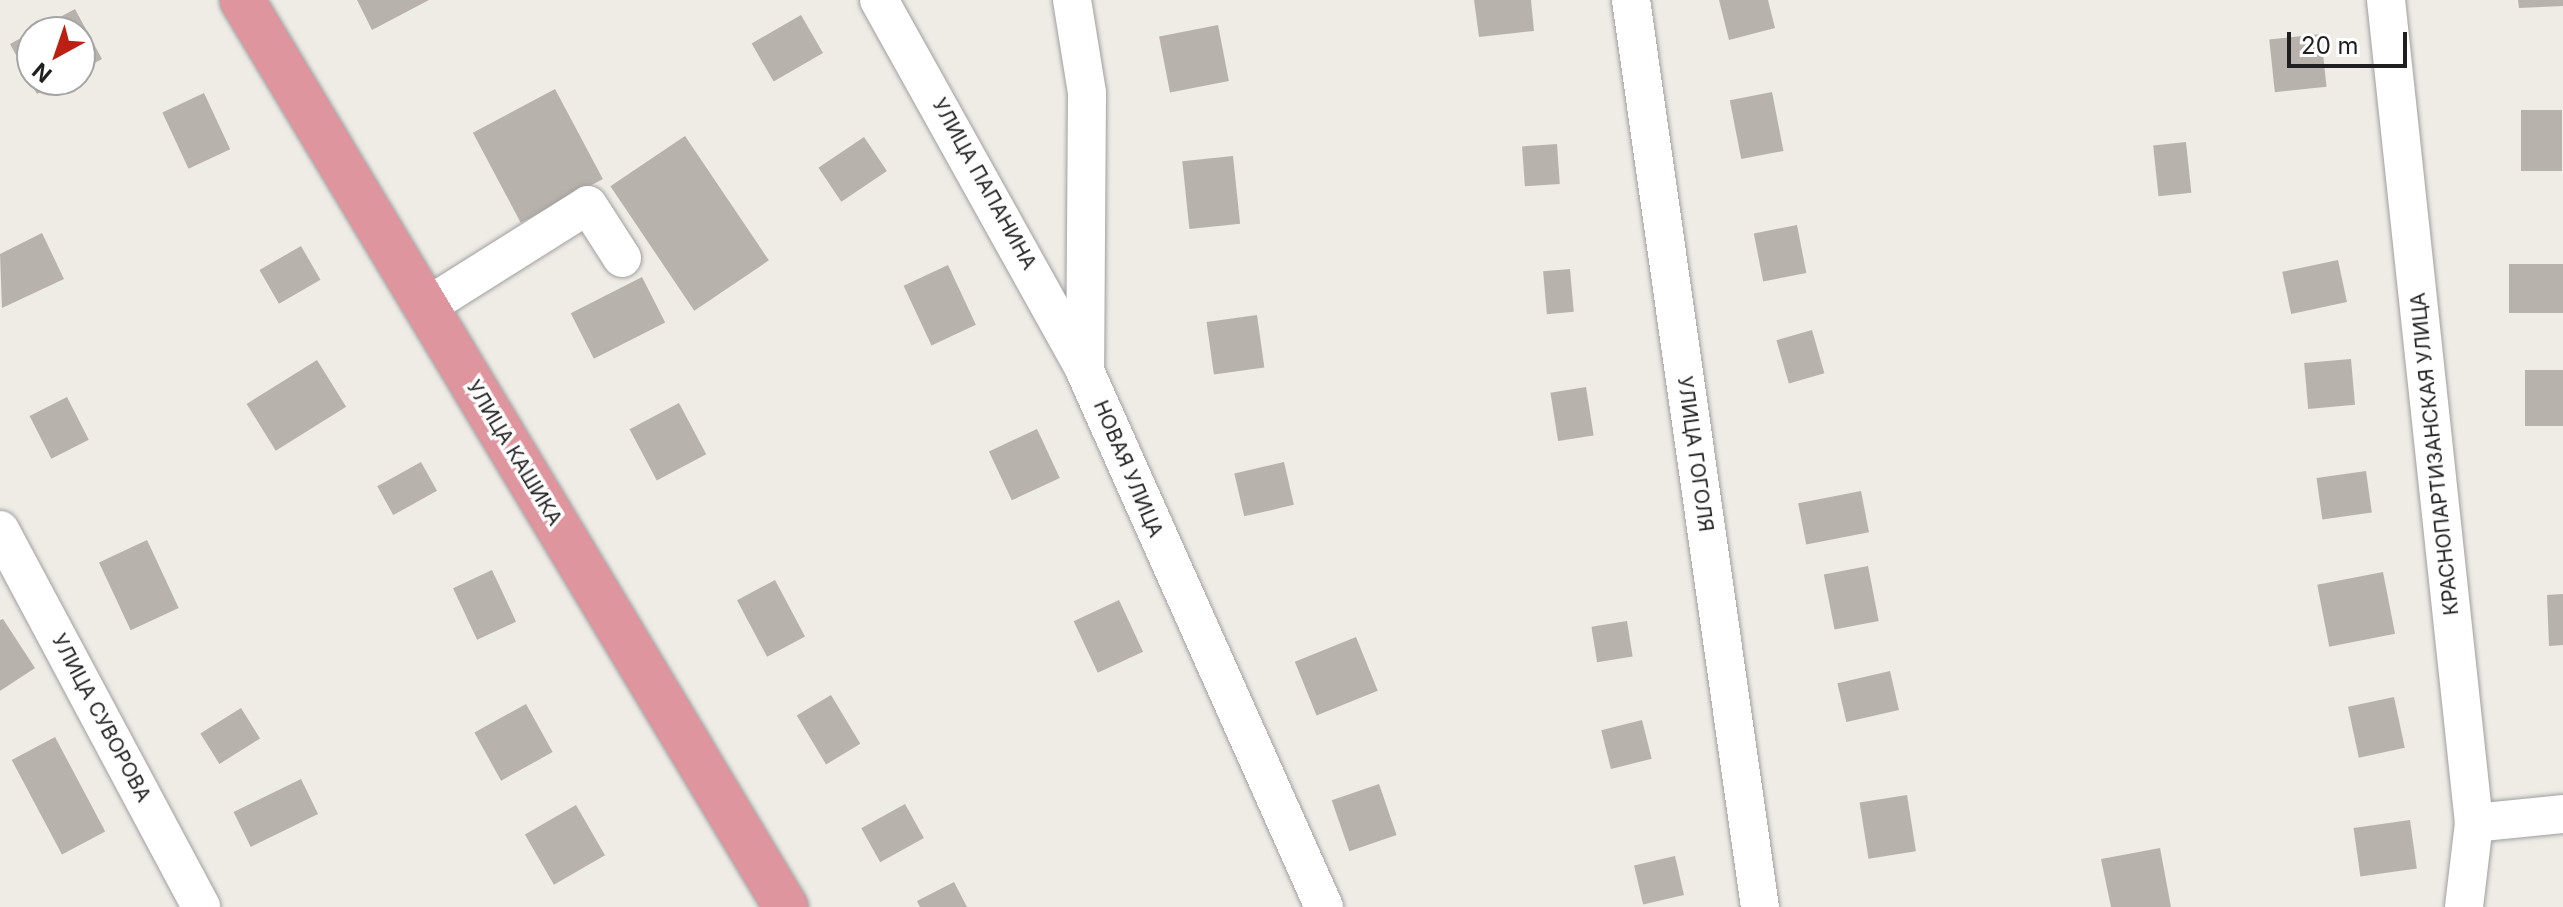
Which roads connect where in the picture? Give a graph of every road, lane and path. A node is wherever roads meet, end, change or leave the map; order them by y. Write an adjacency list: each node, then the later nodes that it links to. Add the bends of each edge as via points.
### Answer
1 (242, 0): 7 (highway, УЛИЦА КАШИКА)
2 (879, 0): 8 (street, УЛИЦА ПАПАНИНА)
3 (1072, 0): 8 (street, НОВАЯ УЛИЦА, via 1087,93)
4 (1631, 0): 15 (street, УЛИЦА ГОГОЛЯ)
5 (2386, 0): 11 (street, КРАСНОПАРТИЗАНСКАЯ УЛИЦА)
6 (622, 258): 7 (street, via 588,205)
7 (426, 307): 13 (highway, УЛИЦА КАШИКА)
8 (1085, 371): 14 (street, НОВАЯ УЛИЦА)
9 (0, 530): 12 (street, УЛИЦА СУВОРОВА)
10 (2563, 814): 11 (street)
11 (2474, 823): 16 (street, КРАСНОПАРТИЗАНСКАЯ УЛИЦА)
12 (201, 907)
13 (786, 907)
14 (1324, 907)
15 (1760, 907)
16 (2464, 907)

